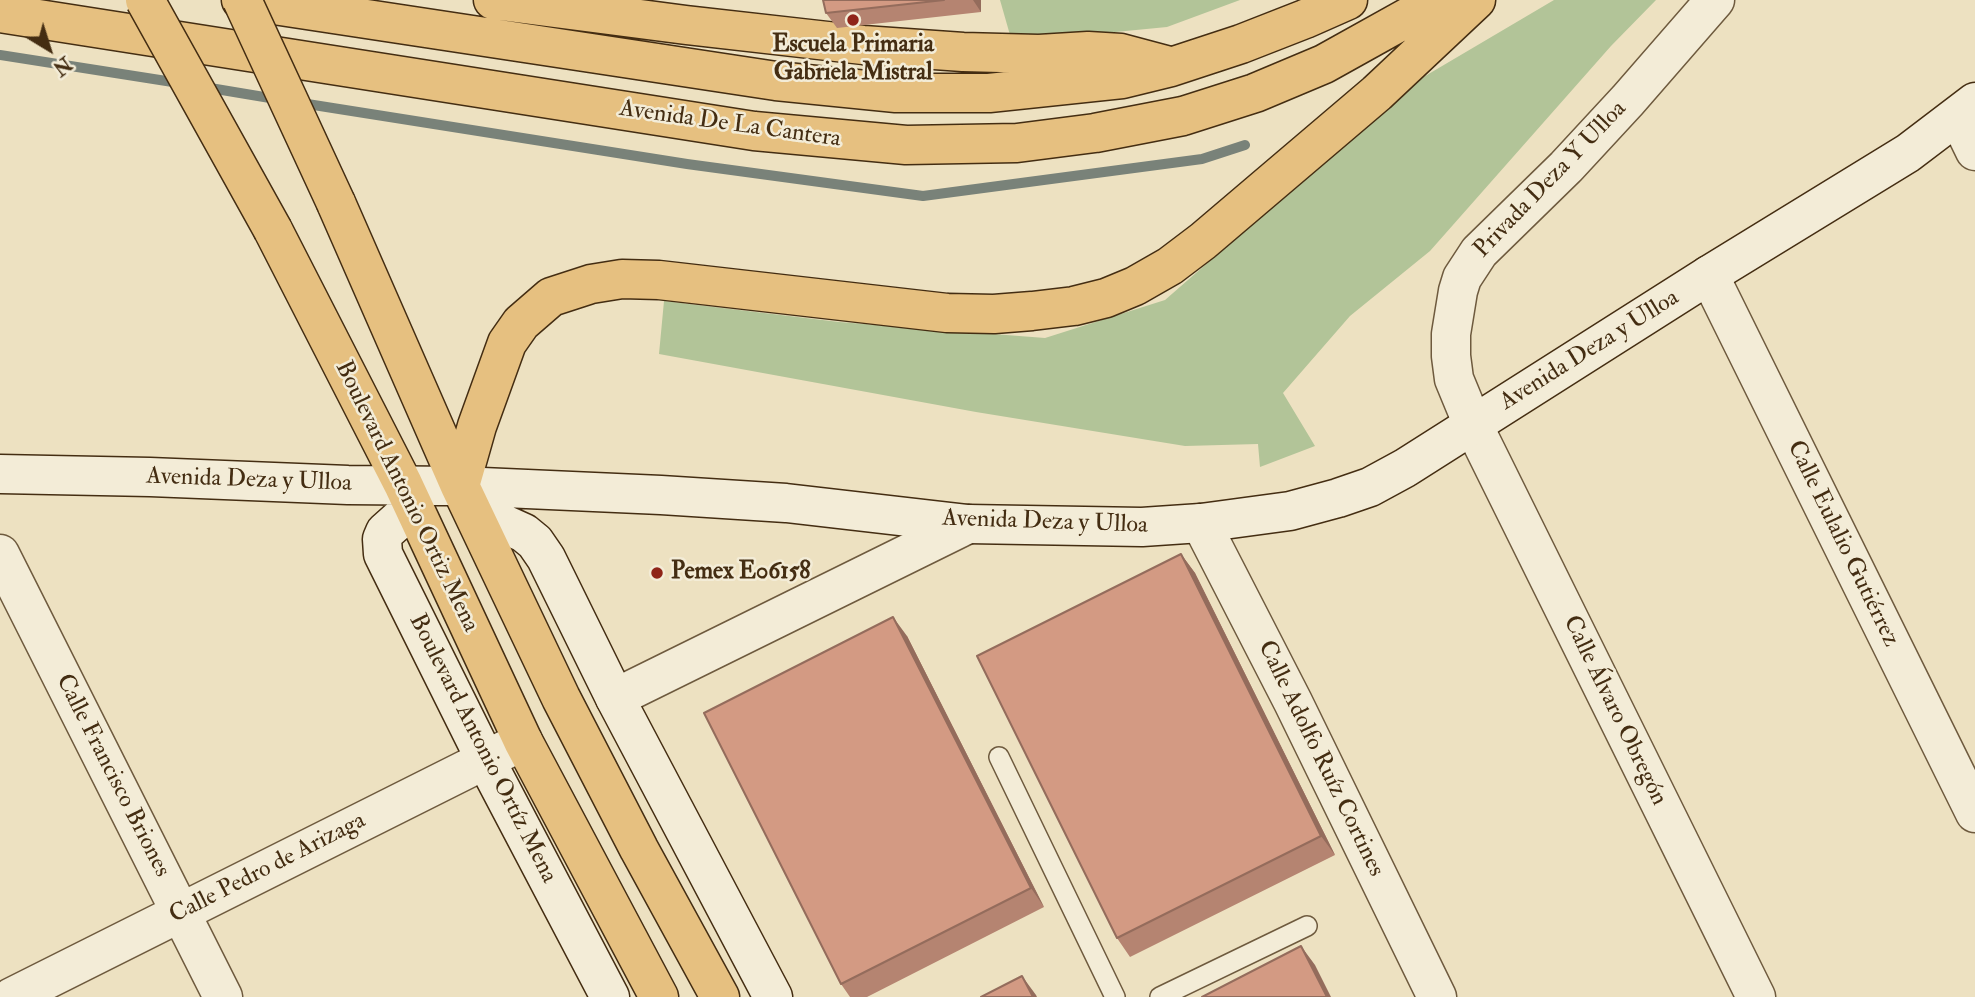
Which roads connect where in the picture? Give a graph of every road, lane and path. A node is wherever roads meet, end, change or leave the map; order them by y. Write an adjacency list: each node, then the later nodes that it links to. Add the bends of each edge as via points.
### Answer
1 (145, 0): 15 (main road, Boulevard Antonio Ortiz Mena, bridge, via 273,230)
2 (242, 0): 9 (main road, Avenida De La Cantera, via 776,81 895,93 989,93 1074,85); 16 (main road, bridge)
3 (493, 0): 9 (main road, via 901,48 1121,53)
4 (1348, 0): 9 (main road, Avenida De La Cantera)
5 (1439, 0): 8 (main road, Avenida De La Cantera, via 1324,64 1255,93 1183,116 1017,144 906,145 754,131)
6 (1476, 0): 16 (main road, via 1377,93 1203,241 1170,266 1106,298 1032,311 947,313 647,279 591,284 551,297 507,343 477,426)
7 (1715, 0): 13 (street, Privada Deza Y Ulloa, via 1566,167 1479,252 1462,278 1454,306 1451,356 1454,379)
8 (0, 13)
9 (1171, 67)
10 (1966, 109): 11 (street); 12 (street, Avenida Deza y Ulloa, via 1908,153)
11 (1975, 150)
12 (1709, 275): 13 (street, Avenida Deza y Ulloa); 24 (street, Calle Eulalio Gutiérrez)
13 (1473, 425): 17 (street, Avenida Deza y Ulloa, via 1370,487 1290,511); 27 (street, Calle Álvaro Obregón)
14 (0, 474): 15 (street, Avenida Deza y Ulloa, via 348,485)
15 (409, 495): 16 (street, Avenida Deza y Ulloa); 21 (main road, Boulevard Antonio Ortiz Mena); 23 (street, Boulevard Antonio Ortíz Mena, via 382,539 383,554)
16 (466, 498): 18 (street, Avenida Deza y Ulloa, via 661,495 786,503); 20 (street, via 524,533 547,558); 32 (main road, via 561,698)
17 (1201, 523): 18 (street, Avenida Deza y Ulloa, via 1142,527); 36 (street, Calle Adolfo Ruíz Cortines)
18 (968, 524): 20 (street)
19 (0, 554): 25 (street, Calle Francisco Briones)
20 (615, 698): 33 (street)
21 (523, 741): 23 (street, Calle Pedro de Arizaga); 31 (main road, Boulevard Antonio Ortiz Mena)
22 (999, 757): 34 (lane)
23 (485, 759): 25 (street, Calle Pedro de Arizaga); 30 (street, Boulevard Antonio Ortíz Mena)
24 (1975, 813)
25 (181, 912): 28 (street, Calle Pedro de Arizaga); 29 (street, Calle Francisco Briones)
26 (1307, 926): 35 (lane)
27 (1754, 996)
28 (12, 997)
29 (223, 997)
30 (610, 997)
31 (659, 997)
32 (720, 997)
33 (774, 997)
34 (1115, 997)
35 (1160, 997)
36 (1437, 997)

